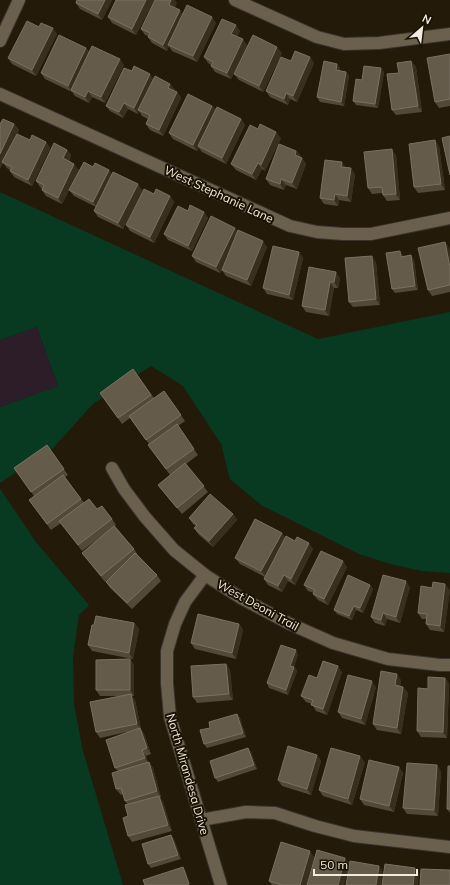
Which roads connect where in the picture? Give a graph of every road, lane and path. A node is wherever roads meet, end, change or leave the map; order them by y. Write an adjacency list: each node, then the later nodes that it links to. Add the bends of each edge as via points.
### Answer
1 (19, 0): 4 (street)
2 (234, 0): 3 (street, via 317,37 344,44 379,43)
3 (450, 34)
4 (0, 41)
5 (0, 94): 6 (street, West Stephanie Lane, via 290,226 317,232 371,234)
6 (450, 218)
7 (112, 468): 8 (street, West Deoni Trail, via 145,517 174,550)
8 (205, 575): 9 (street, West Deoni Trail, via 288,623 333,643 388,659); 10 (street, North Mirandesa Drive, via 185,602 167,651 170,717)
9 (450, 665)
10 (202, 820): 11 (street, via 246,812 276,813 354,836); 12 (street, North Mirandesa Drive)
11 (450, 847)
12 (221, 885)

